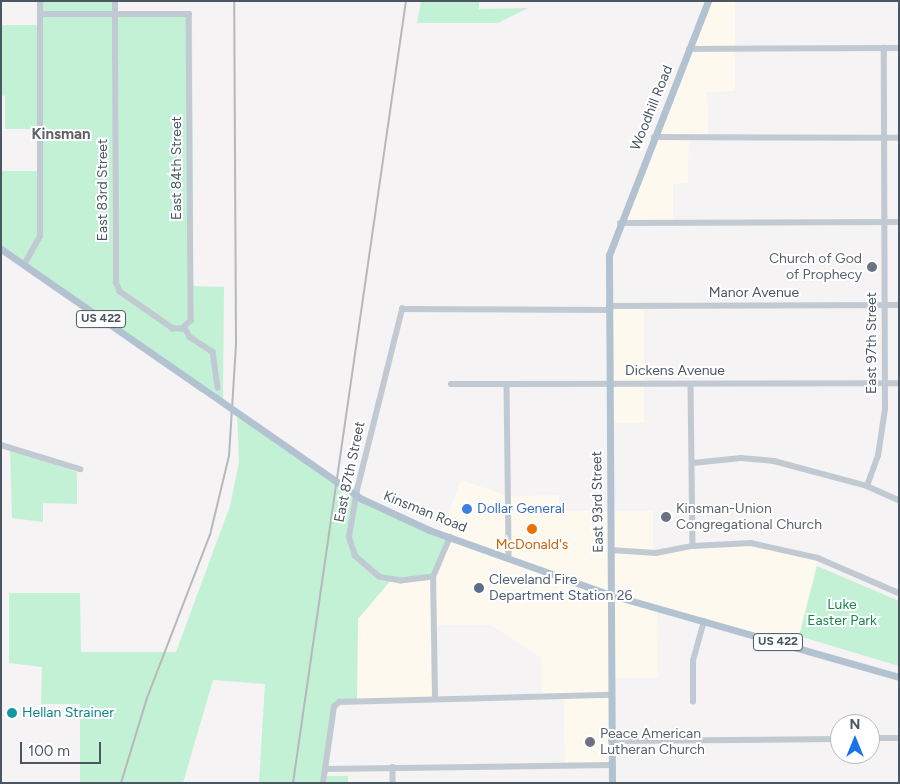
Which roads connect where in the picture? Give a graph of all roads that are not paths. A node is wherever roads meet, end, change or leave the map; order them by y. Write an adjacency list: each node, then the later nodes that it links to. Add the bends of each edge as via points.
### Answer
1 (40, 1): 4 (street)
2 (115, 1): 5 (street, East 83rd Street)
3 (708, 1): 8 (main road, Woodhill Road)
4 (40, 14): 5 (street); 16 (street, via 40,236)
5 (115, 14): 21 (street, East 83rd Street, via 116,283 120,292 173,329); 21 (street, East 84th Street, via 189,14 190,321)
6 (884, 48): 7 (street); 8 (street); 10 (street, East 97th Street)
7 (899, 48)
8 (689, 49): 9 (main road, Woodhill Road)
9 (654, 137): 10 (street); 14 (main road, Woodhill Road)
10 (884, 138): 11 (street); 12 (street, East 97th Street)
11 (899, 138)
12 (884, 222): 13 (street); 14 (street); 17 (street, East 97th Street)
13 (899, 222)
14 (620, 223): 19 (main road, East 93rd Street, via 609,255)
15 (1, 249): 16 (main road, Kinsman Road / US 422)
16 (24, 265): 34 (main road, Kinsman Road / US 422, bridge, via 362,499 394,516)
17 (884, 305): 18 (street, Manor Avenue); 19 (street, Manor Avenue); 22 (street, East 97th Street)
18 (899, 305)
19 (609, 308): 20 (street, Manor Avenue); 26 (main road, East 93rd Street)
20 (402, 309): 38 (street, East 87th Street, via 356,490 349,537 355,556 379,577 400,581)
21 (185, 328): 28 (street, via 190,337 213,352)
22 (884, 382): 23 (street, Dickens Avenue); 27 (street, Dickens Avenue); 32 (street, East 97th Street, via 884,428)
23 (899, 382)
24 (450, 384): 25 (street, Dickens Avenue)
25 (507, 384): 26 (street, Dickens Avenue); 37 (street)
26 (609, 384): 27 (street, Dickens Avenue); 36 (main road, East 93rd Street)
27 (691, 384): 30 (street)
28 (218, 388)
29 (1, 445): 31 (street)
30 (692, 463): 32 (street, via 741,458 774,461); 35 (street)
31 (80, 469)
32 (867, 486): 33 (street)
33 (899, 500)
34 (450, 537): 37 (main road, Kinsman Road / US 422); 38 (street)
35 (693, 546): 36 (street, via 656,554); 39 (street, via 751,543 786,549 854,571)
36 (611, 550): 40 (main road, East 93rd Street)
37 (509, 558): 40 (main road, Kinsman Road / US 422)
38 (433, 577): 44 (street)
39 (899, 593)
40 (611, 595): 41 (main road, Kinsman Road / US 422); 43 (main road, East 93rd Street)
41 (704, 620): 42 (main road, Kinsman Road / US 422); 45 (street, via 693,661)
42 (899, 677)
43 (611, 695): 44 (street); 49 (main road, East 93rd Street)
44 (435, 698): 52 (street, via 339,702 334,707)
45 (692, 702)
46 (880, 738): 47 (street)
47 (899, 738)
48 (830, 739): 49 (street)
49 (611, 742): 50 (main road, East 93rd Street)
50 (611, 766): 51 (street); 55 (main road, East 93rd Street)
51 (392, 768): 52 (street); 54 (street)
52 (325, 769): 53 (street)
53 (323, 783)
54 (392, 783)
55 (612, 783)

